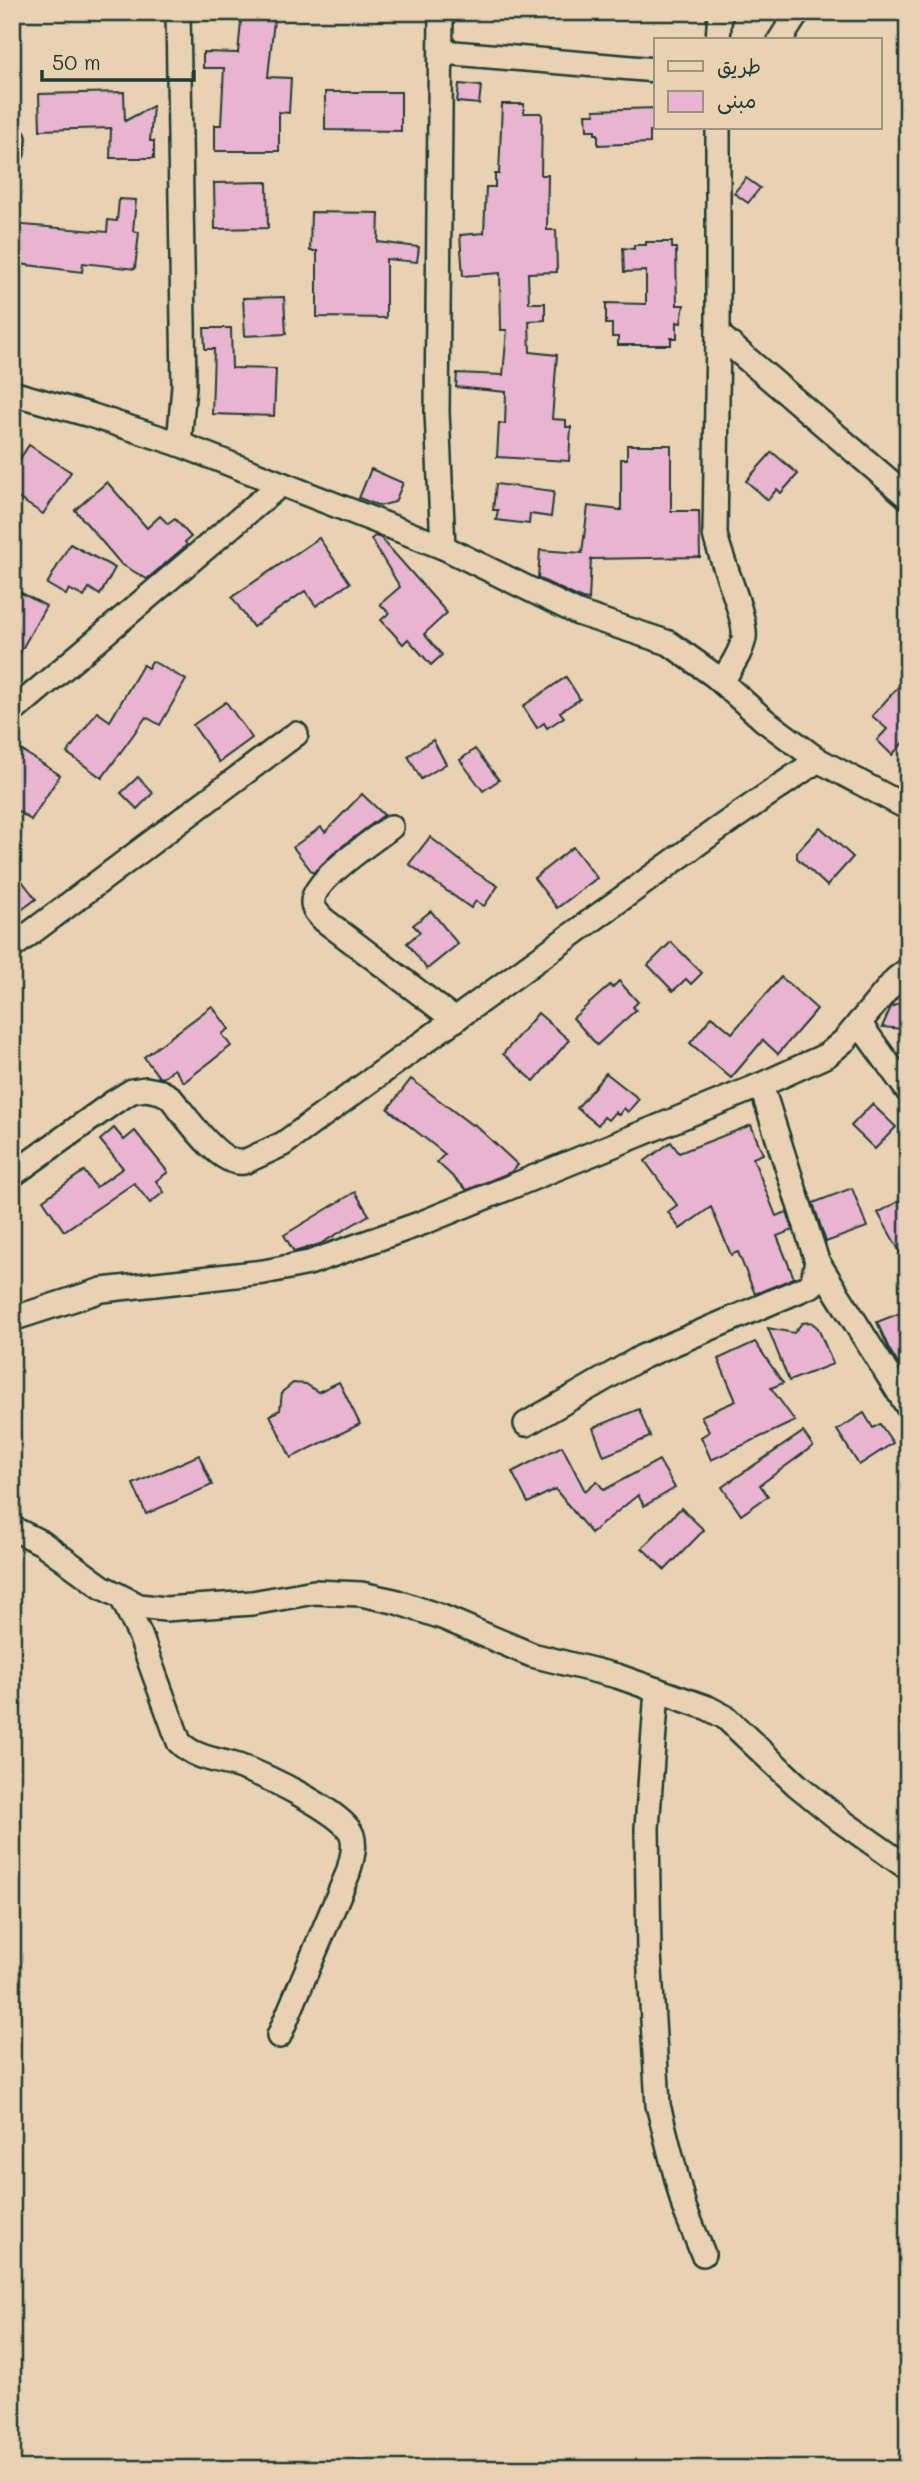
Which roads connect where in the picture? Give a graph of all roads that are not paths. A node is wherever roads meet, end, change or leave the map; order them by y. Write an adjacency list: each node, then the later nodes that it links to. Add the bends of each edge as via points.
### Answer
1 (178, 12): 12 (street, via 184,386)
2 (441, 12): 7 (street)
3 (720, 12): 5 (street)
4 (799, 12): 6 (street)
5 (718, 38)
6 (781, 38)
7 (442, 52): 8 (street); 15 (street, via 437,412)
8 (654, 69)
9 (718, 130): 10 (street)
10 (718, 334): 14 (street); 16 (street, via 715,534 744,628 741,649)
11 (12, 393): 12 (street)
12 (179, 444): 13 (street)
13 (281, 484): 15 (street); 17 (street)
14 (908, 497)
15 (443, 547): 16 (street, via 578,613 669,643)
16 (722, 682): 19 (street)
17 (12, 712)
18 (296, 734): 22 (street)
19 (818, 760): 20 (street); 24 (street)
20 (908, 808)
21 (391, 827): 24 (street, via 319,886 314,907 324,920)
22 (12, 947)
23 (908, 970): 25 (street)
24 (455, 1020): 28 (street, via 283,1144 244,1162 219,1153 170,1097 146,1089 114,1101)
25 (859, 1023): 26 (street, via 827,1055); 27 (street)
26 (761, 1086): 29 (street); 30 (street, via 309,1264 102,1290)
27 (908, 1091)
28 (12, 1175)
29 (817, 1261): 31 (street); 32 (street, via 812,1285 642,1357)
30 (12, 1319)
31 (908, 1407)
32 (526, 1424)
33 (12, 1528): 34 (street)
34 (122, 1598): 35 (street, via 139,1606 165,1609 251,1603 314,1592 361,1594 442,1617 532,1655); 37 (street, via 179,1742 186,1749 241,1767 302,1795 340,1820 352,1834 354,1852 348,1873)
35 (657, 1690): 36 (street, via 725,1717 840,1820); 38 (street, via 647,1828 658,2105 684,2207)
36 (908, 1868)
37 (279, 2036)
38 (703, 2254)

